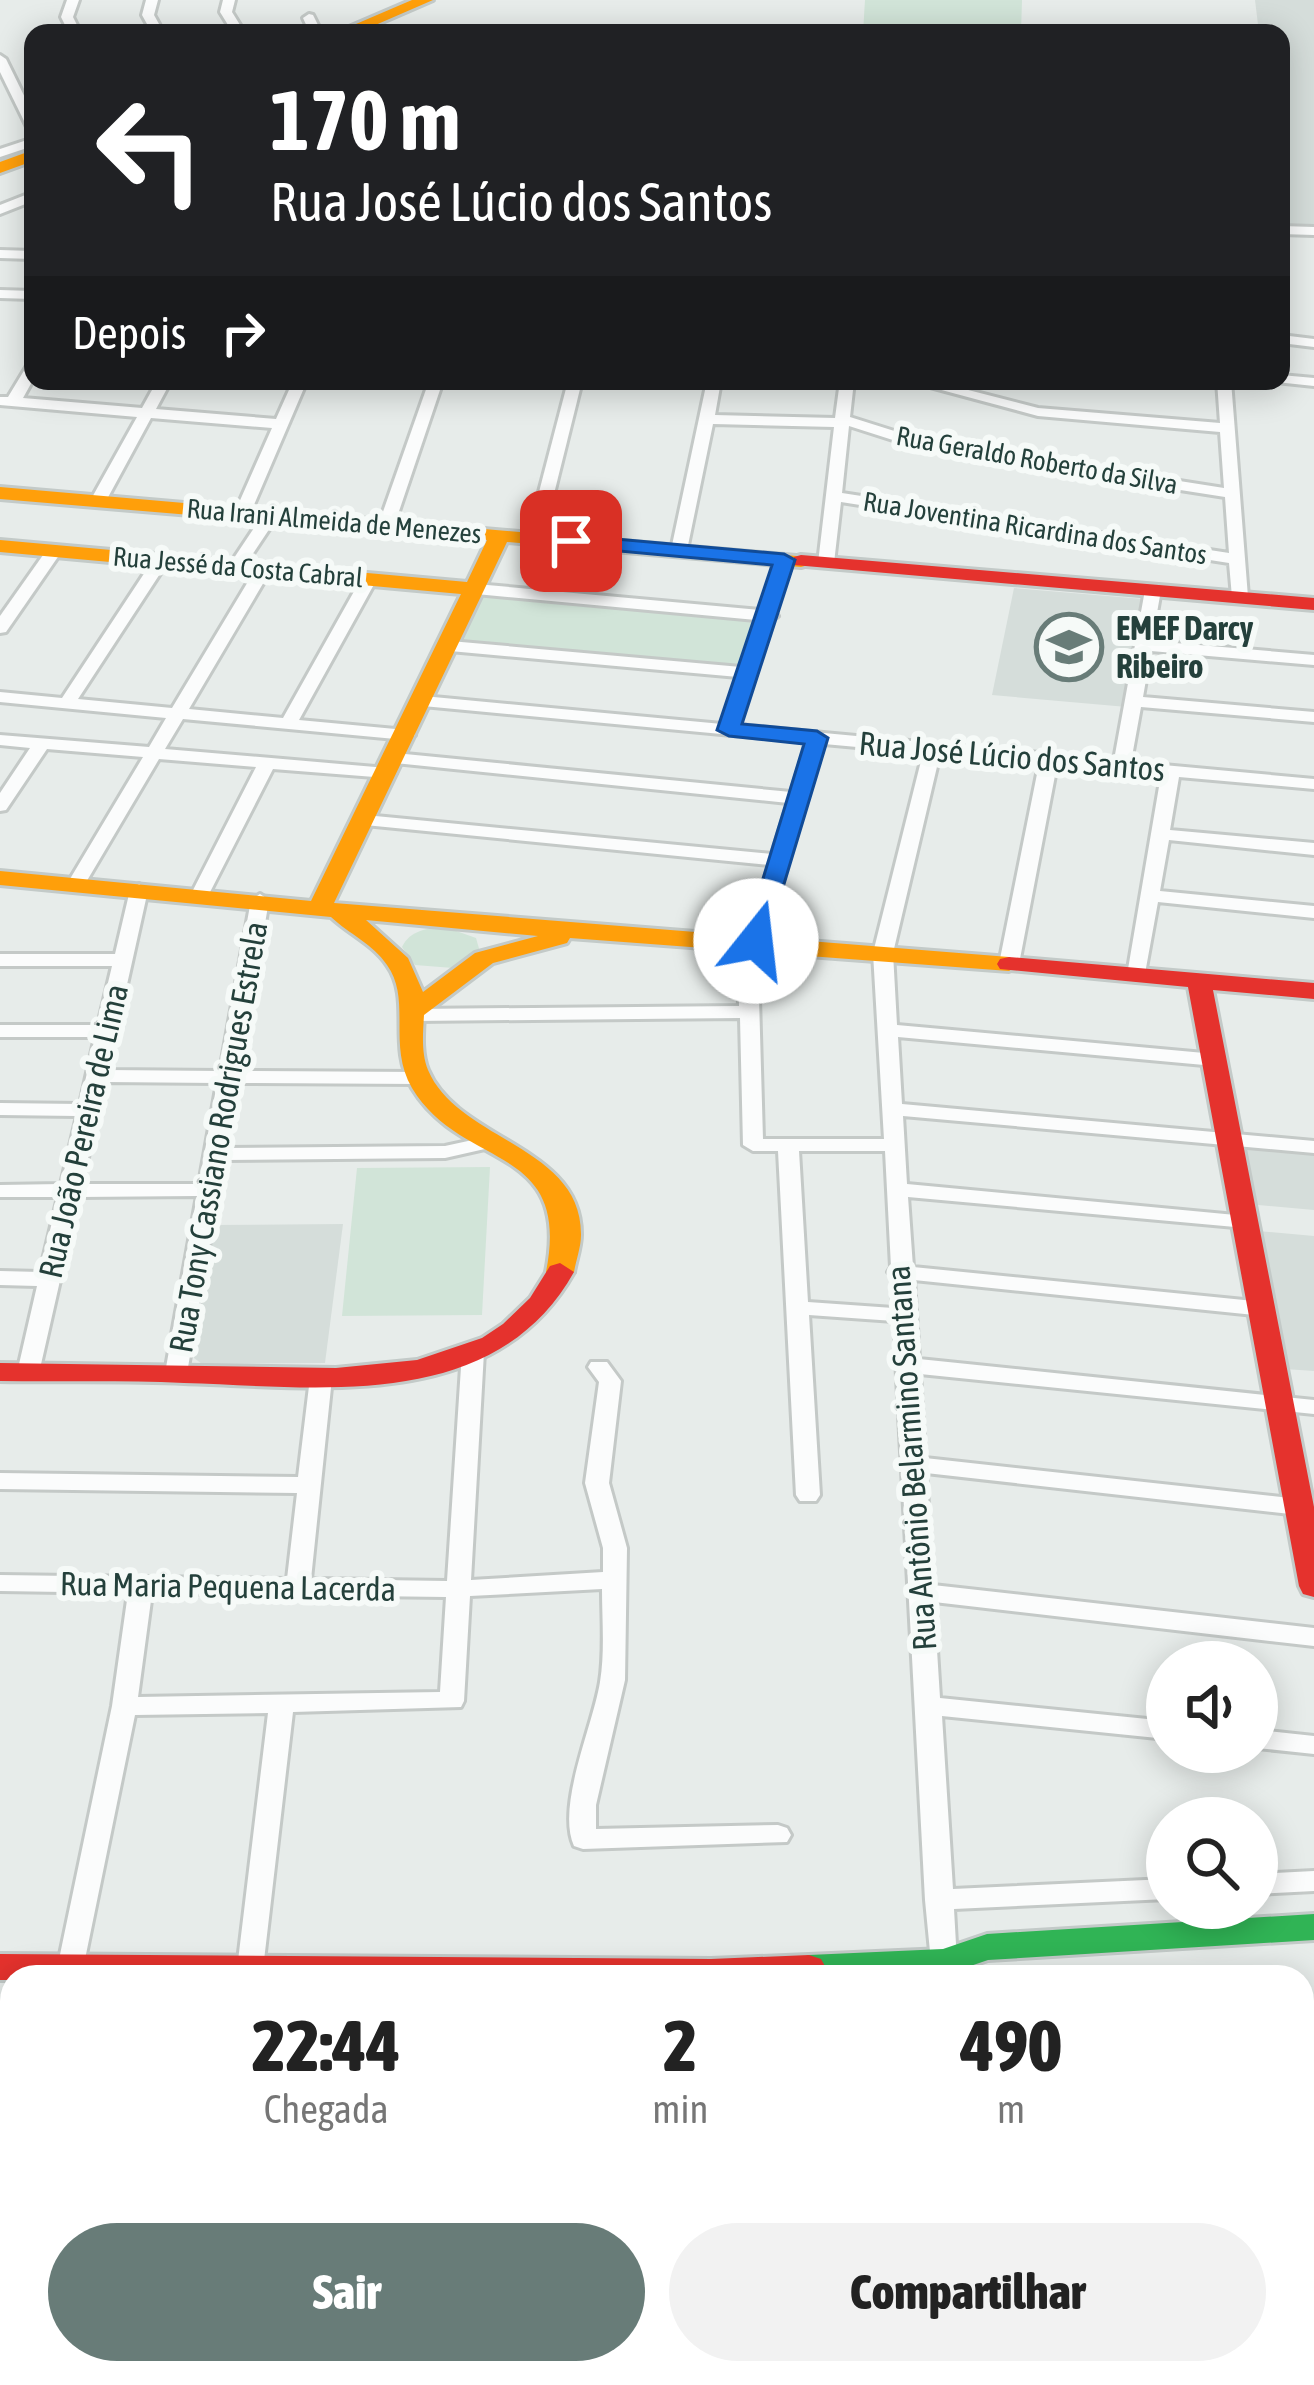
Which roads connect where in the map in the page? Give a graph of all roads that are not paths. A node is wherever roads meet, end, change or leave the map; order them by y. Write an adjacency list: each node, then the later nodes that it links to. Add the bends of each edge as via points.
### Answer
1 (425, 0): 4 (street)
2 (309, 18): 3 (street)
3 (312, 24)
4 (365, 24)
5 (0, 59): 6 (street)
6 (24, 98)
7 (160, 390): 16 (street)
8 (296, 390): 19 (street)
9 (433, 390): 26 (street)
10 (573, 390): 28 (street)
11 (712, 390): 17 (street)
12 (846, 390): 18 (street)
13 (951, 390): 20 (street, via 1038,412)
14 (1225, 390): 20 (street)
15 (6, 401): 16 (street)
16 (148, 413): 19 (street); 24 (street)
17 (705, 419): 18 (street, Rua Geraldo Roberto da Silva); 30 (street)
18 (842, 421): 22 (street, Rua Geraldo Roberto da Silva, via 923,445); 23 (street)
19 (281, 424): 25 (street)
20 (1228, 428): 22 (street)
21 (0, 493): 24 (street, Rua Irani Almeida de Menezes)
22 (1233, 494): 32 (street)
23 (834, 496): 32 (street, Rua Joventina Ricardina dos Santos); 35 (street)
24 (98, 501): 25 (street, Rua Irani Almeida de Menezes)
25 (256, 515): 26 (street, Rua Irani Almeida de Menezes); 36 (street)
26 (386, 526): 27 (street, Rua Irani Almeida de Menezes)
27 (500, 535): 28 (street, Rua Irani Almeida de Menezes); 38 (street)
28 (535, 538): 30 (street, Rua Irani Almeida de Menezes)
29 (0, 546): 31 (street, Rua Jessé da Costa Cabral)
30 (679, 550): 34 (street, Rua Irani Almeida de Menezes)
31 (54, 551): 33 (street, Rua Jessé da Costa Cabral); 43 (street)
32 (1237, 559): 40 (street)
33 (161, 560): 36 (street, Rua Jessé da Costa Cabral); 51 (street)
34 (784, 560): 35 (street, Rua Irani Almeida de Menezes); 42 (street)
35 (826, 563): 39 (street, Rua Irani Almeida de Menezes)
36 (250, 568): 37 (street, Rua Jessé da Costa Cabral); 52 (street)
37 (369, 579): 38 (street, Rua Jessé da Costa Cabral); 54 (street)
38 (476, 589): 42 (street); 45 (street)
39 (1154, 590): 40 (street, Rua Irani Almeida de Menezes); 44 (street)
40 (1240, 597): 41 (street, Rua Irani Almeida de Menezes)
41 (1314, 604)
42 (770, 616): 47 (street)
43 (0, 628)
44 (1143, 645): 46 (street); 50 (street)
45 (450, 646): 47 (street); 49 (street)
46 (1314, 660)
47 (750, 674): 55 (street)
48 (0, 697): 51 (street)
49 (423, 701): 55 (street, Rua José Lúcio dos Santos); 61 (street)
50 (1133, 701): 53 (street); 64 (street)
51 (67, 704): 52 (street)
52 (175, 714): 54 (street); 60 (street)
53 (1314, 717)
54 (288, 724): 61 (street)
55 (729, 730): 56 (street, Rua José Lúcio dos Santos)
56 (817, 738): 59 (street, Rua José Lúcio dos Santos); 67 (street)
57 (0, 740): 58 (street)
58 (42, 743): 60 (street); 68 (street)
59 (933, 749): 62 (street, Rua José Lúcio dos Santos); 85 (street, Rua Antônio Belarmino Santana)
60 (153, 753): 63 (street); 74 (street)
61 (396, 756): 63 (street); 67 (street); 69 (street)
62 (1049, 759): 64 (street, Rua José Lúcio dos Santos); 89 (street)
63 (267, 763): 76 (street)
64 (1122, 765): 65 (street, Rua José Lúcio dos Santos)
65 (1171, 770): 66 (street, Rua José Lúcio dos Santos); 70 (street)
66 (1314, 784)
67 (797, 799): 72 (street)
68 (0, 806)
69 (365, 820): 72 (street); 79 (street)
70 (1160, 834): 71 (street); 77 (street)
71 (1314, 849)
72 (779, 860): 84 (street)
73 (0, 878): 74 (street)
74 (76, 884): 75 (street)
75 (139, 890): 76 (street); 88 (street, Rua João Pereira de Lima)
76 (199, 896): 78 (street)
77 (1150, 896): 80 (street); 91 (street)
78 (260, 900): 79 (street); 101 (street, Rua Tony Cassiano Rodrigues Estrela)
79 (320, 906): 81 (street); 86 (street)
80 (1314, 912)
81 (428, 919): 82 (street); 86 (street, via 407,932)
82 (480, 924): 83 (street); 90 (street, via 492,949)
83 (598, 929): 84 (street); 90 (street)
84 (756, 941): 85 (street); 95 (street)
85 (883, 953): 89 (street); 96 (street, Rua Antônio Belarmino Santana)
86 (402, 957): 90 (street); 94 (street)
87 (0, 959): 88 (street)
88 (123, 960): 98 (street, Rua João Pereira de Lima)
89 (1009, 964): 91 (street)
90 (474, 965): 94 (street)
91 (1137, 975): 92 (street)
92 (1199, 981): 93 (street); 99 (street)
93 (1314, 991)
94 (416, 1012): 95 (street); 102 (street)
95 (748, 1012): 108 (street, via 753,1145)
96 (886, 1030): 99 (street); 104 (street, Rua Antônio Belarmino Santana)
97 (0, 1031): 98 (street)
98 (106, 1031): 100 (street, Rua João Pereira de Lima)
99 (1215, 1060): 106 (street)
100 (96, 1076): 101 (street); 105 (street, Rua João Pereira de Lima)
101 (232, 1076): 102 (street); 111 (street, Rua Tony Cassiano Rodrigues Estrela)
102 (419, 1078): 107 (street, via 442,1109)
103 (0, 1109): 105 (street)
104 (890, 1109): 106 (street); 109 (street, Rua Antônio Belarmino Santana)
105 (88, 1110): 115 (street, Rua João Pereira de Lima)
106 (1227, 1138): 110 (street); 116 (street)
107 (491, 1142): 111 (street, via 445,1152); 123 (street, via 561,1199 568,1241 554,1286 535,1311 496,1344)
108 (788, 1145): 109 (street); 120 (street)
109 (893, 1145): 112 (street, Rua Antônio Belarmino Santana)
110 (1314, 1148)
111 (218, 1154): 113 (street, Rua Tony Cassiano Rodrigues Estrela)
112 (895, 1189): 116 (street); 117 (street, Rua Antônio Belarmino Santana)
113 (211, 1190): 115 (street); 127 (street, Rua Tony Cassiano Rodrigues Estrela)
114 (0, 1191): 115 (street)
115 (68, 1191): 119 (street, Rua João Pereira de Lima)
116 (1246, 1222): 121 (street)
117 (899, 1272): 121 (street); 122 (street, Rua Antônio Belarmino Santana)
118 (0, 1278): 119 (street)
119 (48, 1279): 126 (street, Rua João Pereira de Lima)
120 (800, 1308): 122 (street); 135 (street)
121 (1264, 1309): 129 (street)
122 (902, 1315): 124 (street, Rua Antônio Belarmino Santana)
123 (473, 1352): 128 (street); 141 (street)
124 (906, 1365): 129 (street); 131 (street, Rua Antônio Belarmino Santana)
125 (598, 1367): 136 (street, via 610,1381 597,1483 613,1536)
126 (14, 1372): 127 (street)
127 (176, 1373): 128 (street)
128 (321, 1378): 132 (street)
129 (1281, 1404): 130 (street); 134 (street)
130 (1314, 1407)
131 (911, 1464): 134 (street); 142 (street, Rua Antônio Belarmino Santana)
132 (309, 1485): 133 (street); 140 (street)
133 (2, 1488)
134 (1302, 1494): 139 (street)
135 (808, 1496)
136 (614, 1580): 141 (street, Rua Maria Pequena Lacerda); 150 (street, via 610,1702 585,1793 583,1839)
137 (0, 1583): 138 (street, Rua Maria Pequena Lacerda)
138 (141, 1585): 140 (street, Rua Maria Pequena Lacerda); 146 (street)
139 (1314, 1586)
140 (298, 1587): 141 (street, Rua Maria Pequena Lacerda)
141 (455, 1588): 144 (street, via 452,1701)
142 (919, 1592): 143 (street); 145 (street, Rua Antônio Belarmino Santana)
143 (1314, 1637)
144 (281, 1705): 146 (street); 157 (street)
145 (926, 1705): 147 (street); 154 (street, Rua Antônio Belarmino Santana)
146 (124, 1706): 156 (street)
147 (1146, 1728)
148 (1278, 1741): 149 (street)
149 (1314, 1745)
150 (778, 1835)
151 (1314, 1881): 152 (street)
152 (1278, 1883)
153 (1146, 1889): 154 (street)
154 (938, 1900): 158 (street, Rua Antônio Belarmino Santana)
155 (1314, 1927): 159 (street, via 986,1947)
156 (71, 1965)
157 (250, 1965)
158 (945, 1965)
159 (952, 1965)

